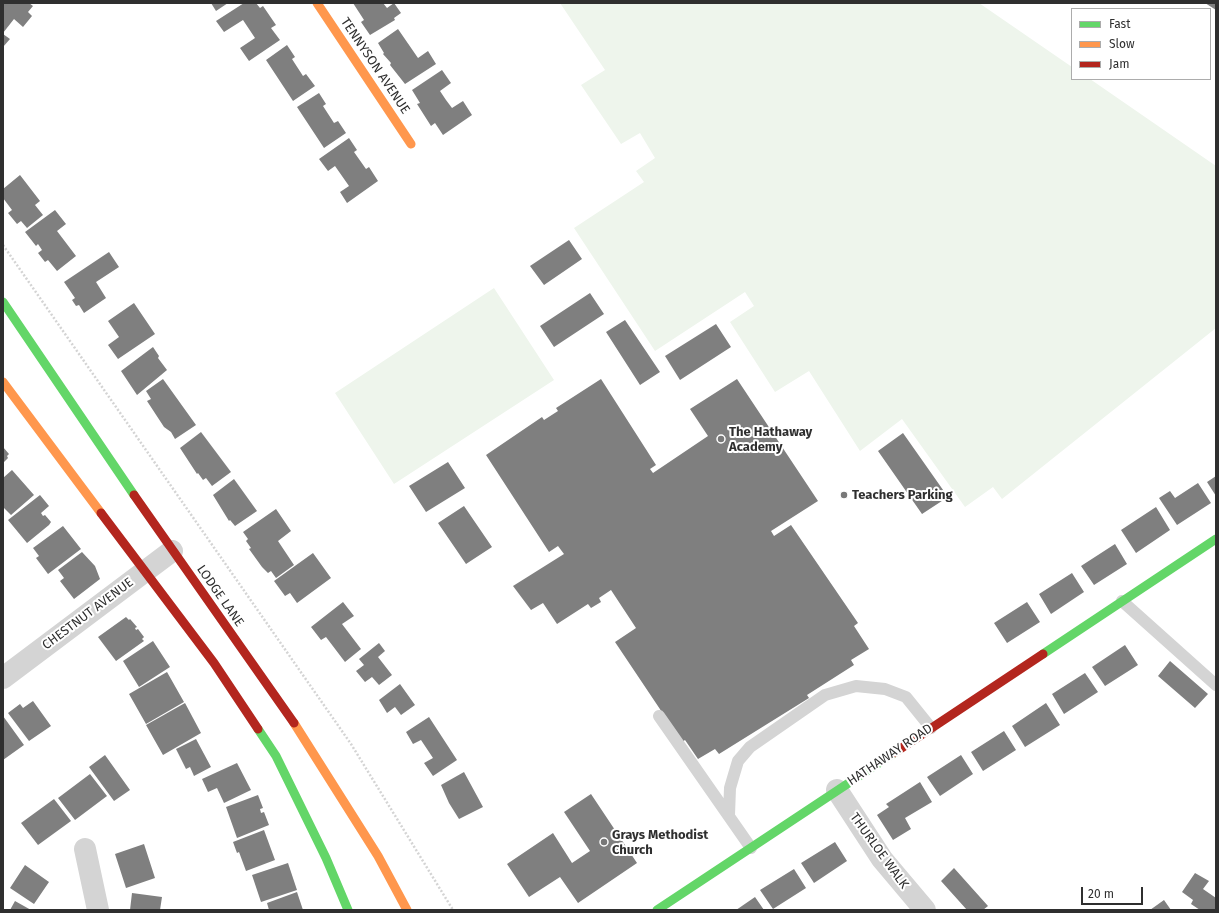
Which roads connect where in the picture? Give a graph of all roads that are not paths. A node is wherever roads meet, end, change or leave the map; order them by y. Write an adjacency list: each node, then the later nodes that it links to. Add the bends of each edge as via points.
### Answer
1 (317, 3): 2 (street, TENNYSON AVENUE)
2 (411, 144)
3 (3, 302): 6 (street, LODGE LANE)
4 (3, 382): 7 (street)
5 (1216, 539): 8 (street, HATHAWAY ROAD)
6 (172, 551): 7 (street, CHESTNUT AVENUE); 19 (street, LODGE LANE, via 294,724 378,856)
7 (145, 572): 9 (street, CHESTNUT AVENUE); 18 (street, via 214,663 276,756 326,858)
8 (1122, 601): 10 (lane); 12 (street, HATHAWAY ROAD)
9 (3, 678)
10 (1216, 685)
11 (659, 716): 14 (lane)
12 (931, 728): 13 (street, HATHAWAY ROAD); 14 (lane, via 906,697 885,689 856,686 825,695 750,747 738,761 730,788)
13 (837, 790): 15 (street, HATHAWAY ROAD); 21 (street, THURLOE WALK, via 882,859)
14 (729, 815): 15 (lane)
15 (751, 848): 20 (street, HATHAWAY ROAD)
16 (85, 849): 17 (street)
17 (98, 910)
18 (348, 910)
19 (407, 910)
20 (657, 910)
21 (925, 910)

